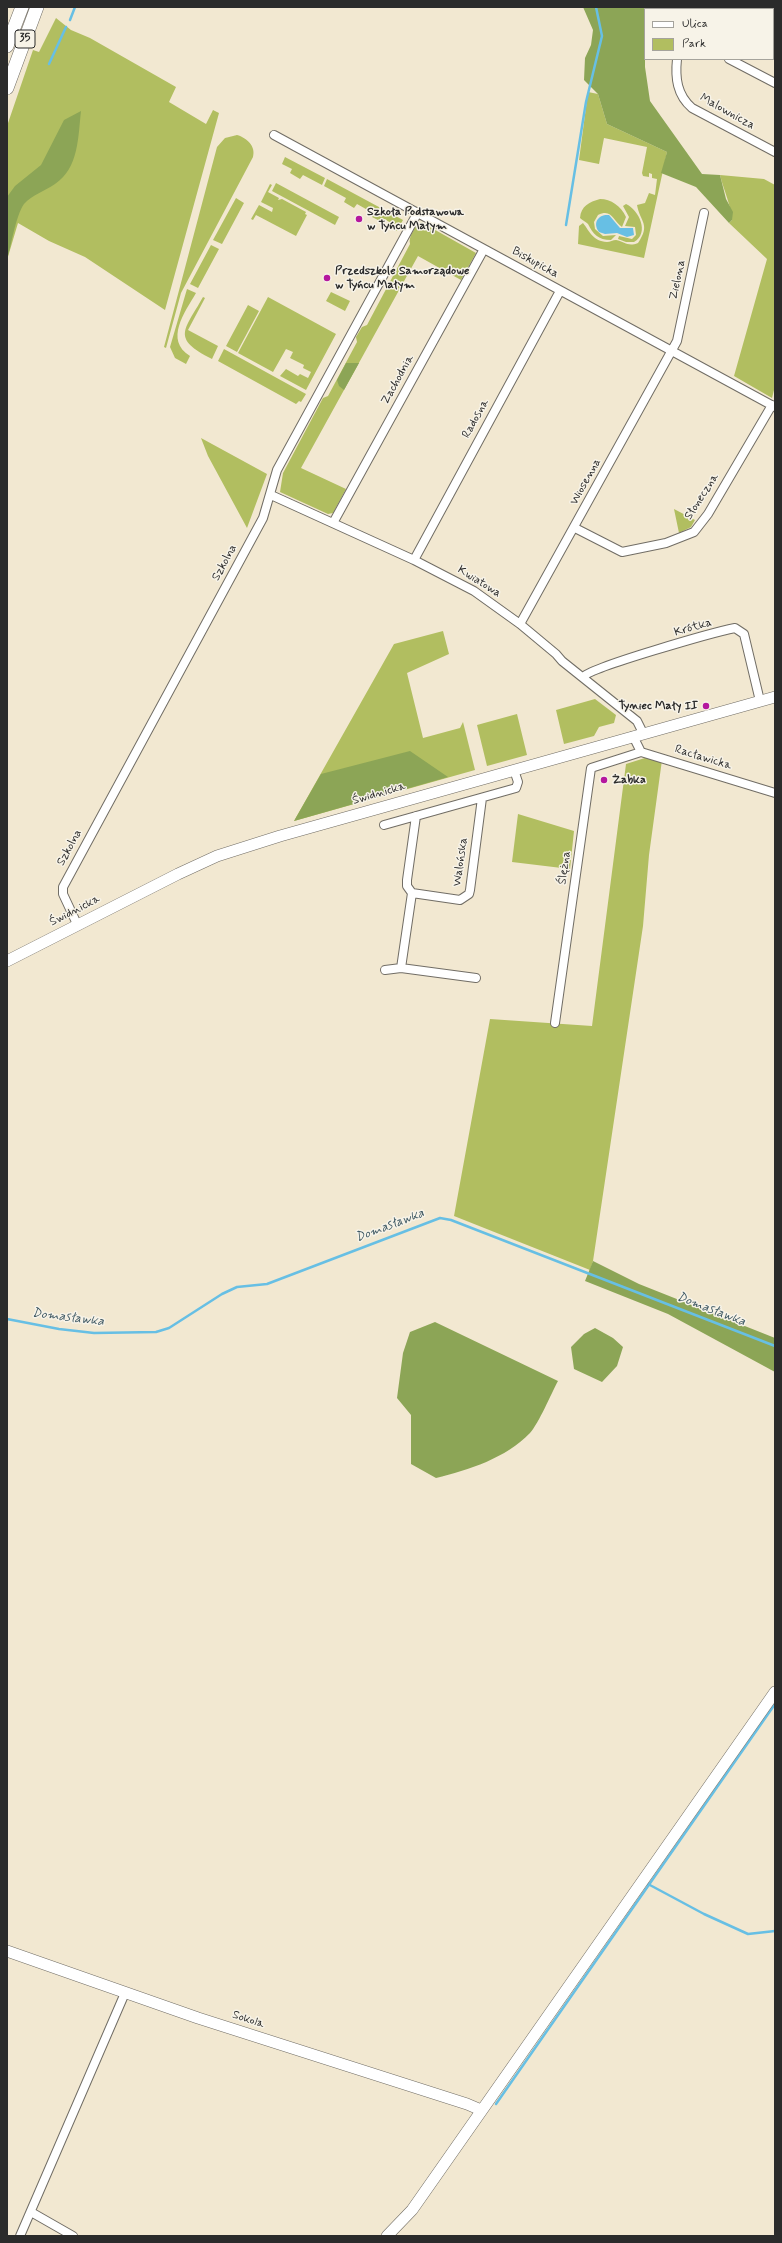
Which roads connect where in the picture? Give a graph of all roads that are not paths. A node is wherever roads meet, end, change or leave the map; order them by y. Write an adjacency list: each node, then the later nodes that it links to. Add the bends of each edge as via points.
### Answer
1 (22, 7): 3 (main road, 35)
2 (36, 7): 7 (main road, 35)
3 (7, 46)
4 (677, 60): 9 (street, Malownicza, via 676,79 685,102)
5 (731, 60): 6 (street)
6 (775, 83)
7 (7, 88)
8 (274, 135): 10 (street, Biskupicka)
9 (775, 152)
10 (418, 212): 12 (street, Biskupicka); 16 (street, Szkolna, via 277,470)
11 (704, 212): 14 (street, Zielona)
12 (484, 249): 13 (street, Biskupicka); 17 (street, Zachodnia)
13 (560, 291): 14 (street, Biskupicka); 19 (street, Radosna)
14 (673, 351): 15 (street, Biskupicka); 18 (street, Wiosenna)
15 (773, 406): 18 (street, Słoneczna, via 708,514 694,532 666,544 622,552)
16 (271, 495): 17 (street, Kwiatowa); 32 (street, Szkolna, via 263,518 63,887 63,894)
17 (333, 523): 19 (street, Kwiatowa)
18 (575, 528): 20 (street, Wiosenna)
19 (414, 560): 20 (street, Kwiatowa, via 474,591)
20 (520, 624): 21 (street, Kwiatowa)
21 (583, 677): 23 (street, Krótka, via 587,672 614,663 735,628 744,634); 24 (street, Kwiatowa, via 637,721)
22 (775, 697): 23 (street, Świdnicka)
23 (760, 701): 24 (street, Świdnicka)
24 (638, 735): 25 (street); 26 (street, Świdnicka)
25 (641, 752): 27 (street, Racławicka); 37 (street, Ślężna, via 591,768)
26 (514, 770): 28 (street, via 518,782 516,788); 32 (street, Świdnicka, via 217,856)
27 (775, 794)
28 (482, 798): 29 (street); 31 (street, Walońska, via 469,894 460,900)
29 (416, 816): 30 (street); 31 (street, via 407,880 407,886)
30 (384, 825)
31 (412, 893): 34 (street)
32 (77, 924): 33 (street, Świdnicka)
33 (7, 961)
34 (401, 968): 35 (street); 36 (street)
35 (385, 970)
36 (476, 978)
37 (555, 1023)
38 (775, 1692): 41 (street)
39 (7, 1951): 40 (street, Sokola)
40 (125, 1993): 41 (street, Sokola); 42 (street)
41 (482, 2110): 45 (street, via 412,2210)
42 (31, 2212): 43 (street); 44 (street)
43 (20, 2236)
44 (73, 2236)
45 (387, 2236)

